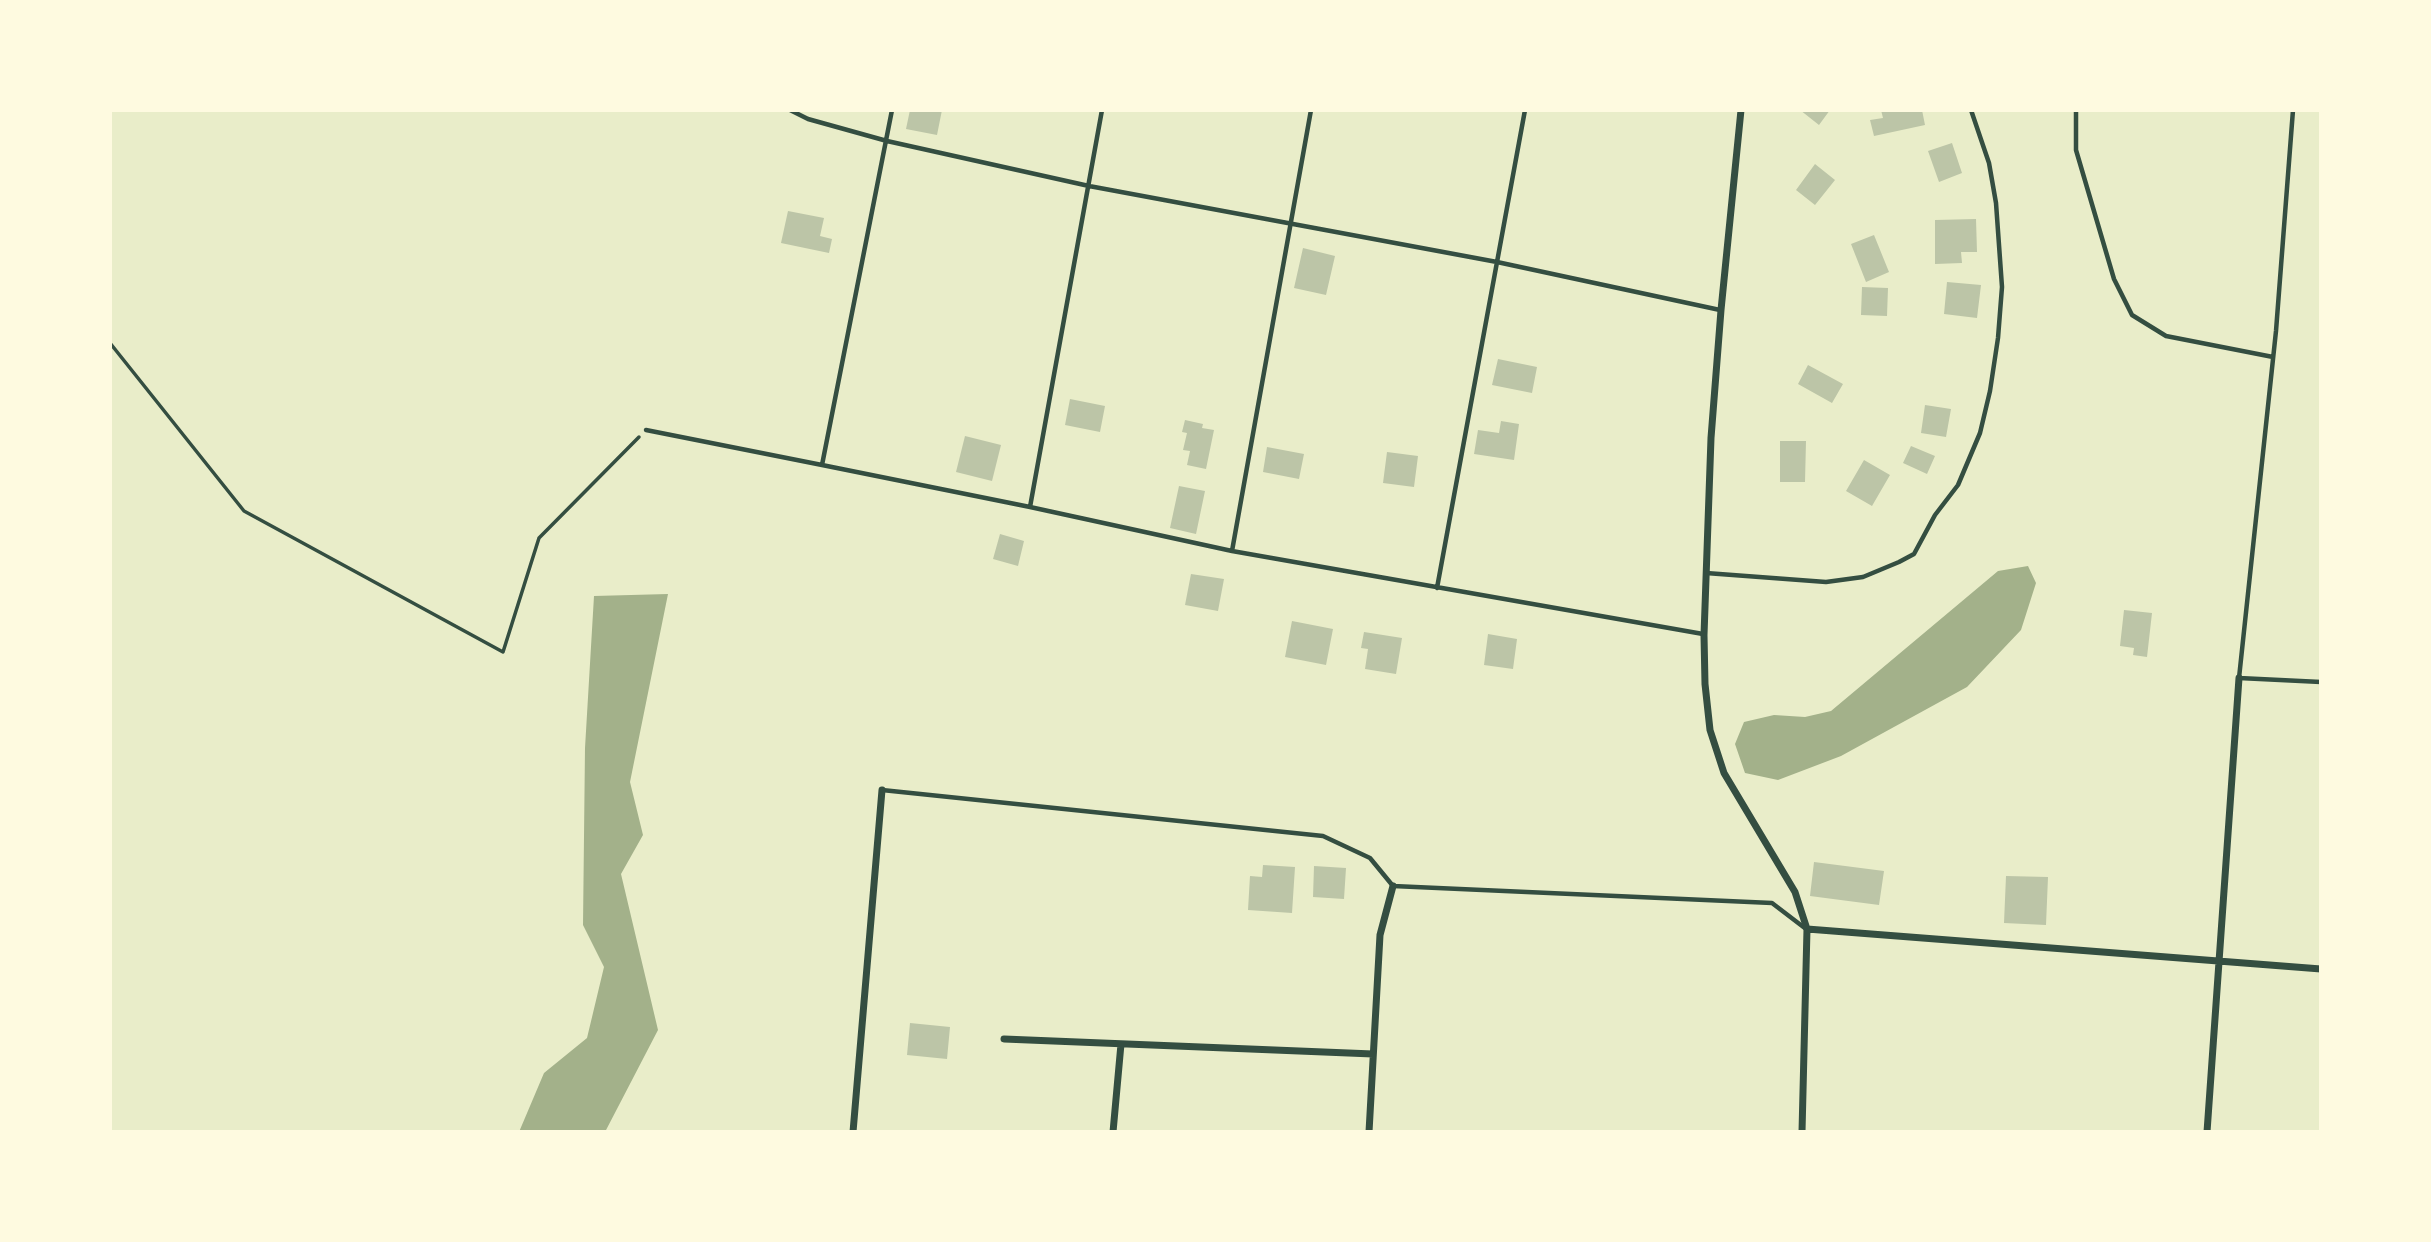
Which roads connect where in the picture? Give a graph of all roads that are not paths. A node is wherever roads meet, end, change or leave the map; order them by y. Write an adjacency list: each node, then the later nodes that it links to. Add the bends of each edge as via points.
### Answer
1 (790, 110): 10 (lane)
2 (892, 110): 10 (lane)
3 (1102, 110): 11 (lane)
4 (1311, 110): 12 (lane)
5 (1525, 110): 13 (lane)
6 (1741, 110): 14 (street)
7 (1971, 110): 20 (lane, via 1994,190 2002,287 1990,391 1980,433 1958,485 1935,514 1914,554 1863,577 1826,582)
8 (2076, 110): 15 (lane, via 2076,150 2114,279 2133,315 2165,336)
9 (2294, 110): 15 (lane)
10 (887, 141): 11 (lane); 17 (lane)
11 (1089, 186): 12 (lane); 18 (lane)
12 (1290, 223): 13 (lane); 19 (lane)
13 (1497, 262): 14 (lane); 21 (lane)
14 (1721, 310): 20 (street)
15 (2273, 357): 23 (lane)
16 (646, 430): 17 (lane)
17 (822, 465): 18 (lane)
18 (1030, 507): 19 (lane)
19 (1231, 551): 21 (lane)
20 (1706, 573): 22 (street)
21 (1437, 588): 22 (lane)
22 (1704, 635): 27 (street, via 1710,730 1724,773 1795,892)
23 (2239, 678): 24 (lane); 28 (street)
24 (2321, 682)
25 (881, 790): 26 (lane, via 1323,836 1370,859); 33 (street)
26 (1393, 886): 27 (lane, via 1772,903); 32 (street, via 1380,935)
27 (1807, 929): 28 (street); 36 (street)
28 (2218, 963): 29 (street); 37 (street)
29 (2321, 970)
30 (1004, 1040): 31 (street)
31 (1121, 1044): 32 (street); 34 (street)
32 (1373, 1054): 35 (street)
33 (853, 1132)
34 (1113, 1132)
35 (1369, 1132)
36 (1802, 1132)
37 (2207, 1132)

